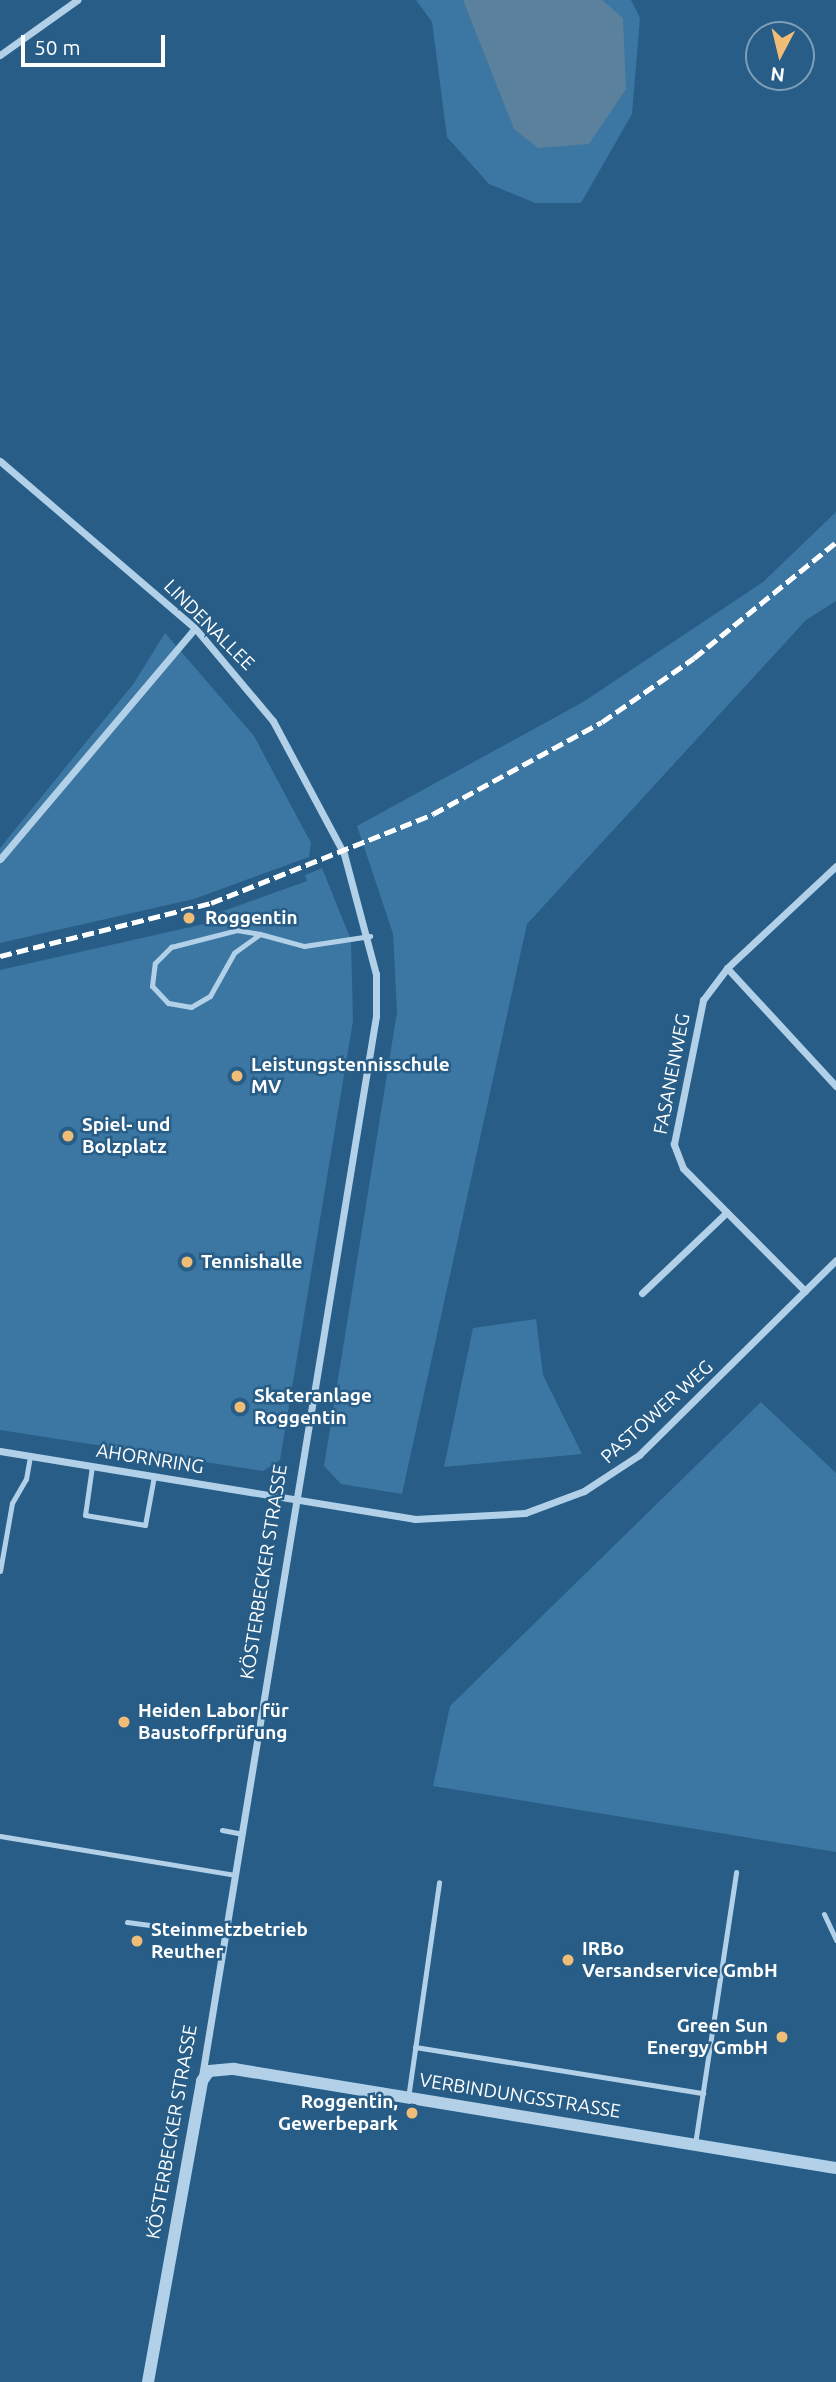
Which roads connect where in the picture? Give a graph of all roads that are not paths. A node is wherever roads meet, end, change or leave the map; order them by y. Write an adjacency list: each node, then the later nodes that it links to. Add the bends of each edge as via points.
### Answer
1 (78, 0): 2 (street)
2 (0, 55)
3 (0, 461): 4 (street, LINDENALLEE)
4 (195, 628): 5 (street, LINDENALLEE, via 274,721); 6 (street)
5 (344, 854): 9 (street, KÖSTERBECKER STRASSE)
6 (0, 859)
7 (836, 866): 10 (street, FASANENWEG)
8 (260, 934): 8 (lane, via 237,930 170,947 155,963 152,986 168,1003 191,1007 210,996 234,953); 9 (lane, via 304,946)
9 (370, 936): 20 (street, KÖSTERBECKER STRASSE, via 376,1016)
10 (727, 968): 11 (street); 12 (street, FASANENWEG, via 703,1000 674,1144 683,1168)
11 (836, 1086)
12 (727, 1212): 14 (street, FASANENWEG); 15 (street)
13 (836, 1260): 14 (street, PASTOWER WEG)
14 (805, 1291): 20 (street, PASTOWER WEG, via 639,1455 561,1501 525,1513 450,1522)
15 (642, 1293)
16 (0, 1451): 17 (street, AHORNRING)
17 (30, 1456): 18 (street, AHORNRING); 21 (lane, via 26,1479 12,1503)
18 (92, 1466): 19 (street, AHORNRING); 19 (lane, via 85,1515 145,1525)
19 (154, 1476): 20 (street, AHORNRING)
20 (295, 1499): 23 (street, KÖSTERBECKER STRASSE)
21 (0, 1571)
22 (239, 1727): 23 (lane)
23 (258, 1731): 25 (street, KÖSTERBECKER STRASSE)
24 (222, 1830): 25 (lane)
25 (242, 1834): 28 (street, KÖSTERBECKER STRASSE)
26 (0, 1836): 28 (lane)
27 (736, 1872): 36 (lane)
28 (235, 1875): 32 (street, KÖSTERBECKER STRASSE)
29 (439, 1882): 34 (lane)
30 (824, 1914): 33 (lane)
31 (127, 1922): 32 (lane)
32 (225, 1935): 35 (street, KÖSTERBECKER STRASSE)
33 (836, 1940)
34 (415, 2047): 36 (lane); 37 (lane)
35 (202, 2081): 37 (street, VERBINDUNGSSTRASSE, via 209,2071 234,2069); 40 (street, KÖSTERBECKER STRASSE)
36 (703, 2092): 38 (lane)
37 (408, 2098): 38 (street, VERBINDUNGSSTRASSE)
38 (695, 2144): 39 (street, VERBINDUNGSSTRASSE)
39 (836, 2168)
40 (148, 2382)

